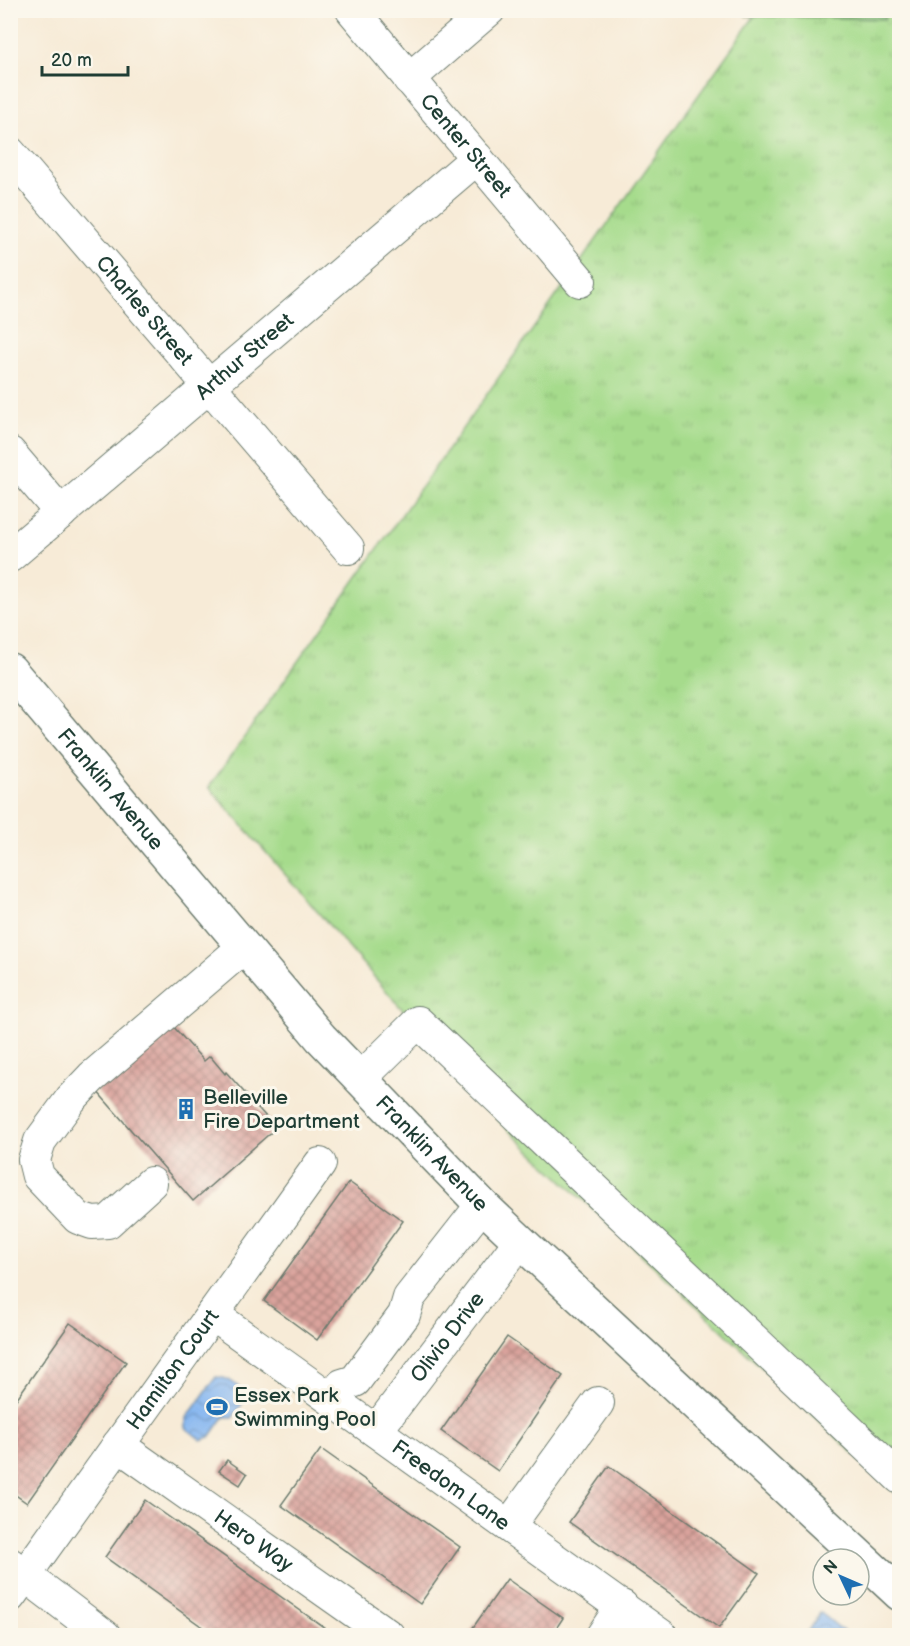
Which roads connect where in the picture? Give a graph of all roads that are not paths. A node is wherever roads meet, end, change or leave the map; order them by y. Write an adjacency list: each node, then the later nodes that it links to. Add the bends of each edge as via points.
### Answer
1 (352, 10): 3 (street, Center Street)
2 (489, 10): 3 (street)
3 (409, 79): 5 (street, Center Street)
4 (10, 153): 7 (street, Charles Street)
5 (477, 158): 6 (street, Center Street); 7 (street, Arthur Street)
6 (579, 281)
7 (209, 387): 9 (street, Arthur Street); 10 (street, Charles Street)
8 (10, 453): 9 (street)
9 (61, 513): 11 (street, Arthur Street)
10 (348, 548)
11 (10, 556)
12 (11, 673): 13 (main road, Franklin Avenue)
13 (244, 946): 14 (main road, Franklin Avenue); 16 (street, via 92,1077 40,1141 34,1160 38,1176 78,1218 92,1224 108,1222)
14 (360, 1078): 17 (main road, Franklin Avenue); 24 (street, via 418,1022)
15 (320, 1164): 19 (street, Hamilton Court)
16 (151, 1183)
17 (482, 1205): 18 (main road, Franklin Avenue); 20 (street, via 409,1298 404,1315 355,1381)
18 (520, 1241): 22 (street, Olivio Drive); 27 (main road, Franklin Avenue)
19 (212, 1314): 20 (street, Freedom Lane); 23 (street, Hamilton Court)
20 (337, 1392): 22 (street, Freedom Lane)
21 (598, 1403): 25 (street)
22 (376, 1431): 25 (street, Freedom Lane)
23 (118, 1445): 26 (street, Hamilton Court); 30 (street, Hero Way)
24 (900, 1478)
25 (509, 1526): 28 (street, Freedom Lane)
26 (16, 1578): 29 (street)
27 (900, 1594)
28 (622, 1606): 31 (street); 32 (street, Freedom Lane)
29 (105, 1635)
30 (389, 1635)
31 (602, 1635)
32 (662, 1635)

